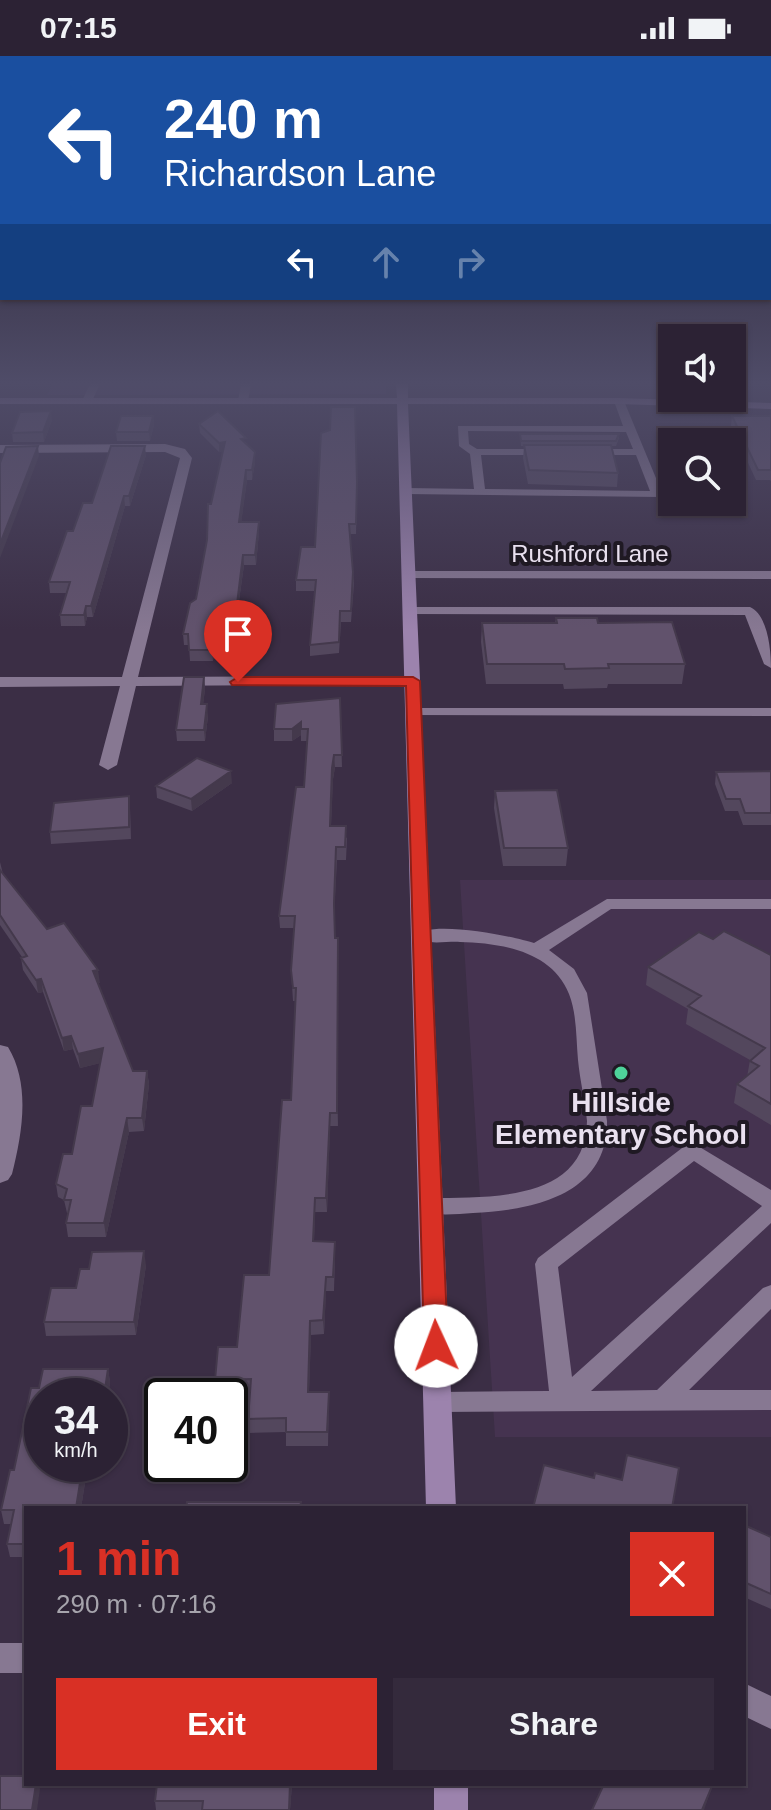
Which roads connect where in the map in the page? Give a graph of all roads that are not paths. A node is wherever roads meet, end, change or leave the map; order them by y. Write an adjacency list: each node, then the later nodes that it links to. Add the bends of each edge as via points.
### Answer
1 (184, 466): 13 (street)
2 (406, 466): 5 (street)
3 (477, 466): 6 (lane)
4 (647, 466): 6 (lane, via 657,495)
5 (406, 491): 6 (lane); 7 (street)
6 (480, 491)
7 (409, 575): 8 (street, Rushford Lane); 9 (street)
8 (771, 575)
9 (411, 611): 10 (lane, via 750,611); 11 (street)
10 (771, 664)
11 (413, 681): 13 (street); 14 (street)
12 (0, 682): 13 (street)
13 (129, 682): 16 (street)
14 (414, 712): 15 (lane); 18 (street)
15 (771, 712)
16 (108, 765)
17 (771, 904): 19 (lane, via 607,904)
18 (422, 936): 19 (lane, via 485,937); 23 (street)
19 (535, 951): 23 (lane, via 563,970 578,994 597,1123 592,1152 571,1178 532,1198)
20 (0, 1052): 21 (street, via 11,1104)
21 (0, 1174)
22 (771, 1201): 27 (lane, via 693,1150 546,1264)
23 (431, 1206): 29 (street)
24 (771, 1210): 27 (lane)
25 (771, 1294): 28 (lane)
26 (771, 1400): 28 (lane)
27 (563, 1401): 28 (lane); 29 (lane)
28 (662, 1401)
29 (438, 1402): 30 (street)
30 (441, 1506)
31 (0, 1658): 32 (street)
32 (24, 1658)
33 (746, 1700): 34 (street)
34 (771, 1713)
35 (451, 1786): 36 (street)
36 (451, 1810)

